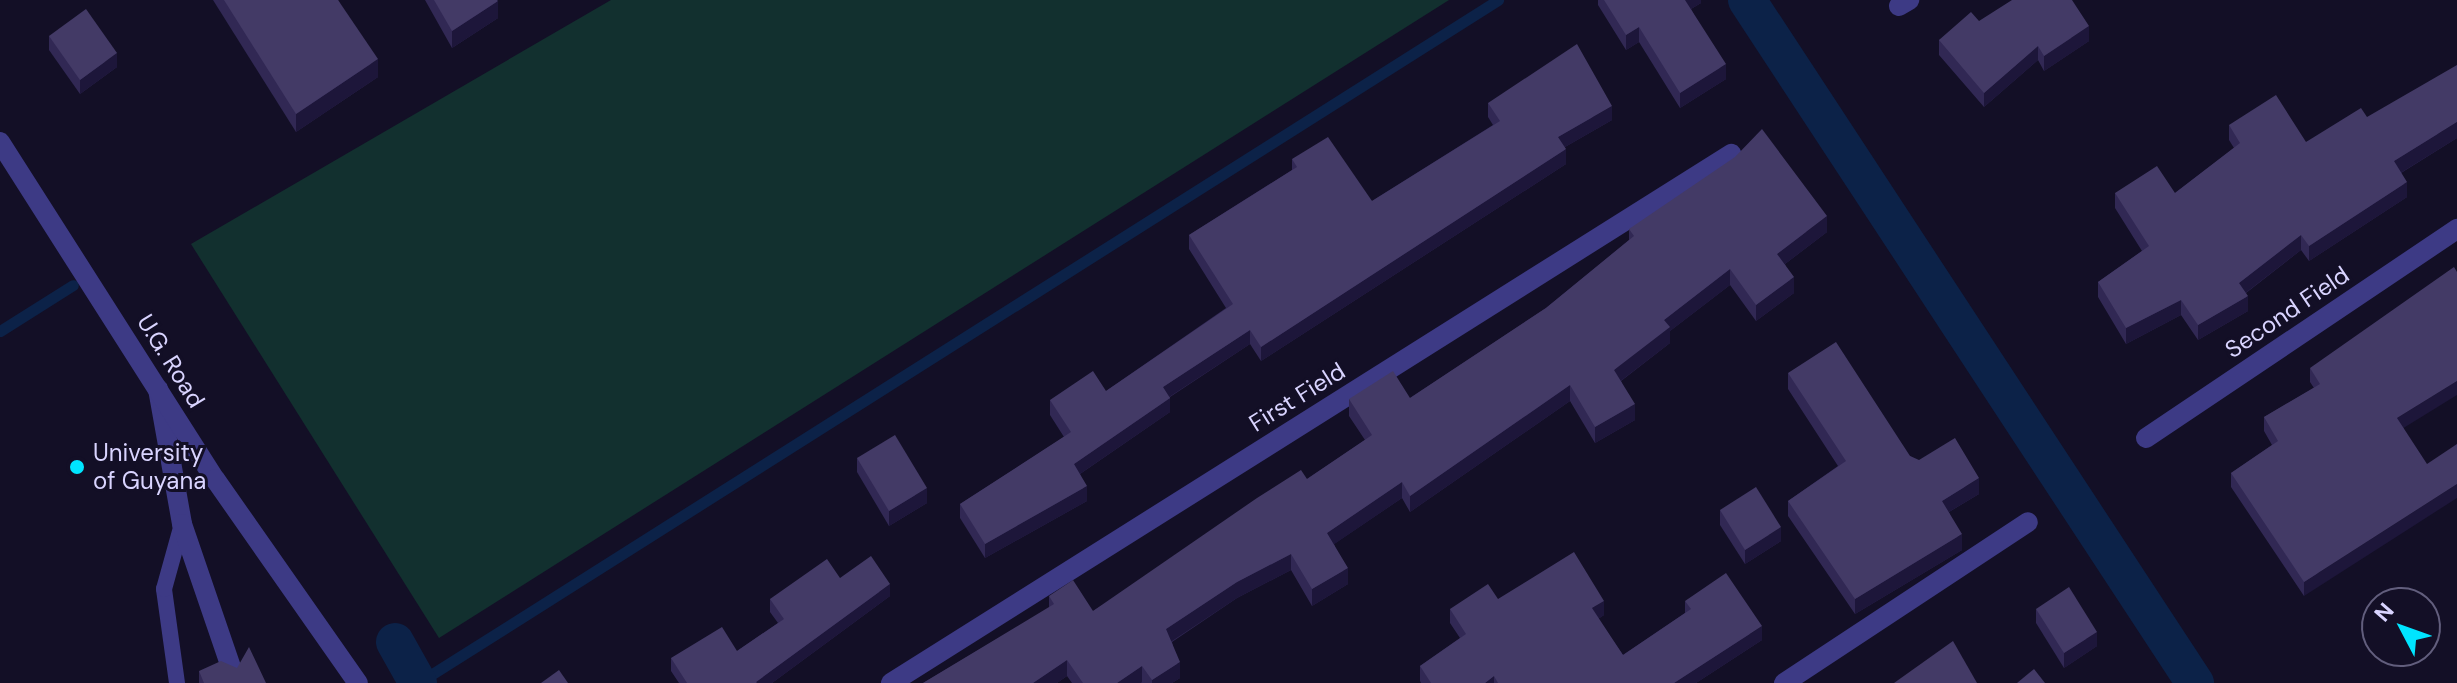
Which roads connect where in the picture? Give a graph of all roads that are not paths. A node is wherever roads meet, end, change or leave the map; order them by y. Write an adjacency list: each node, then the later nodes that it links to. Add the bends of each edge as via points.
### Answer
1 (0, 142): 4 (street, U.G. Road)
2 (1731, 154): 11 (street, First Field)
3 (2457, 229): 5 (street, Second Field)
4 (157, 387): 7 (street); 10 (street, U.G. Road)
5 (2146, 438)
6 (2028, 522): 12 (street)
7 (182, 524): 8 (street); 9 (lane, via 164,589)
8 (232, 670)
9 (177, 683)
10 (358, 683)
11 (891, 683)
12 (1784, 683)

